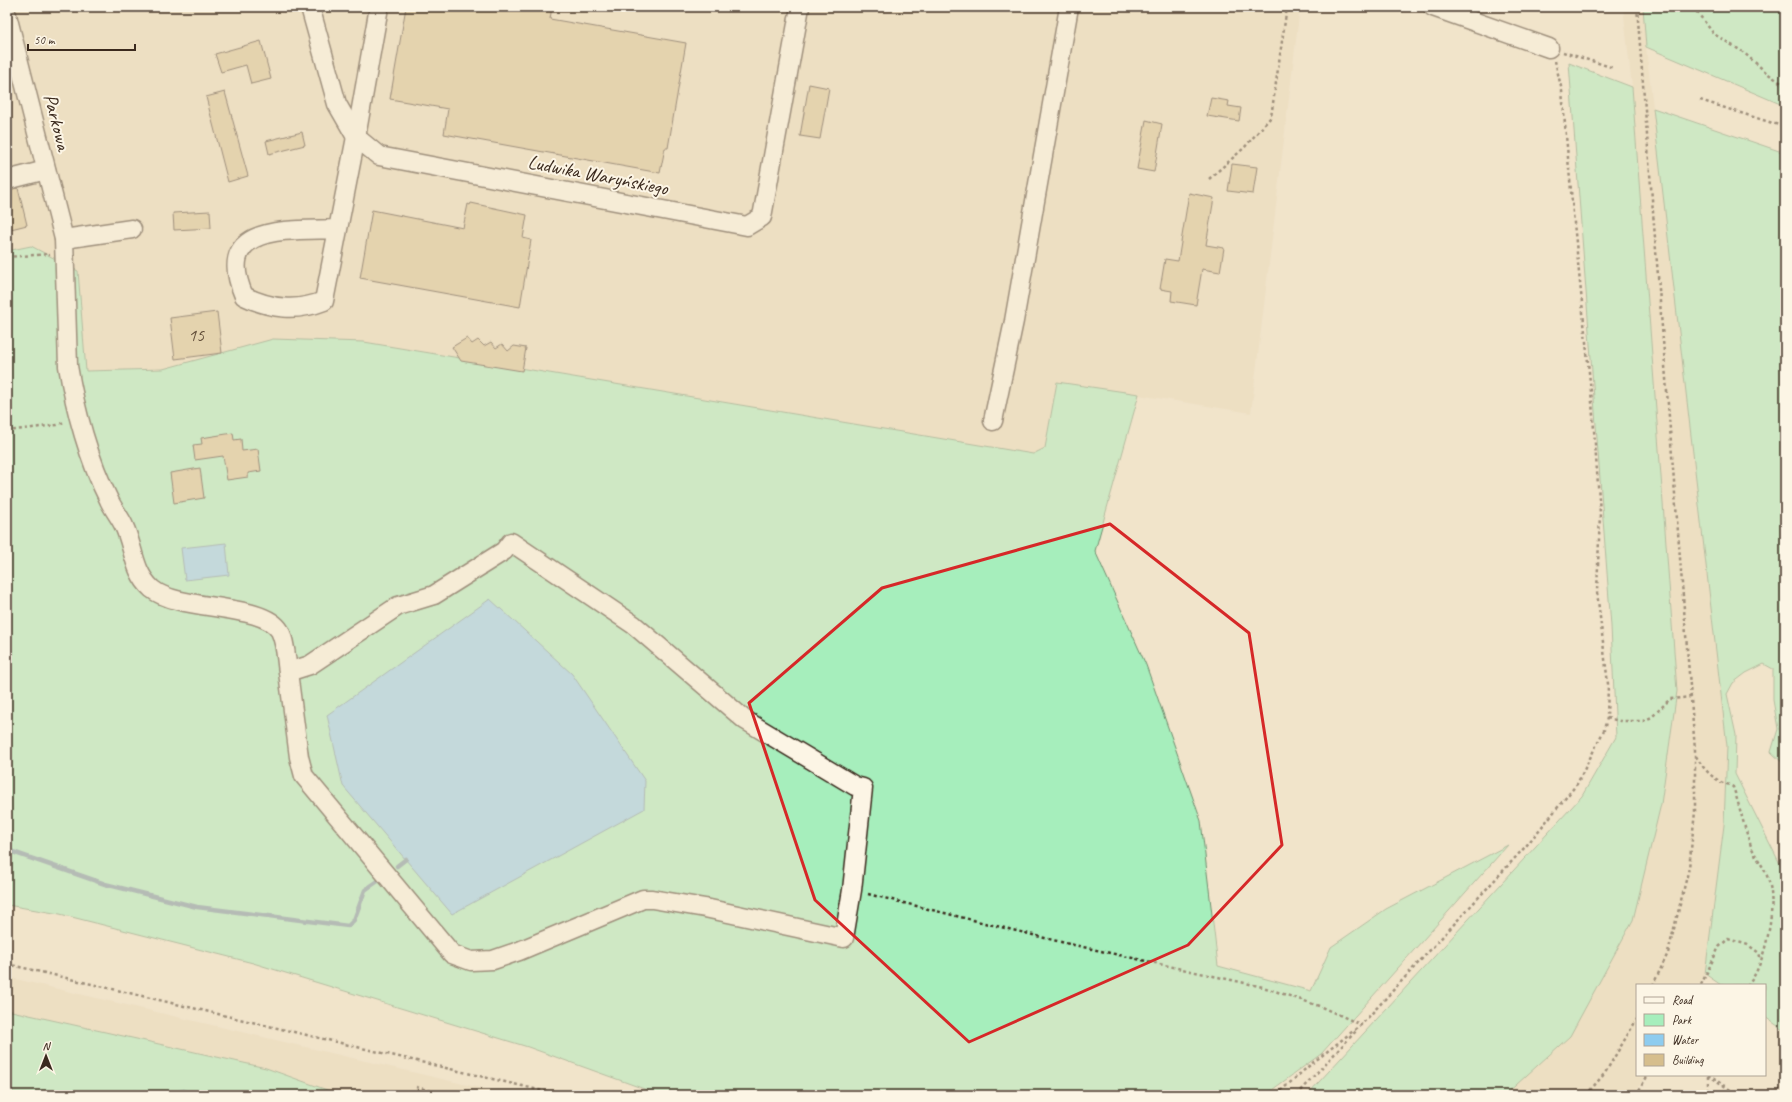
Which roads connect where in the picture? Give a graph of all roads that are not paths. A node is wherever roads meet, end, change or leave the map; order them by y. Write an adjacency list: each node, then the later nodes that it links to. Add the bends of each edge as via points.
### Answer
1 (310, 7): 8 (street, Ludwika Waryńskiego, via 337,104)
2 (379, 7): 8 (street)
3 (800, 7): 8 (street, Ludwika Waryńskiego, via 762,217 747,226 379,156)
4 (1069, 7): 14 (street, via 1014,321)
5 (1433, 7): 7 (street)
6 (7, 15): 9 (street, Parkowa)
7 (1549, 48)
8 (356, 137): 12 (street)
9 (46, 170): 10 (street); 13 (street, Parkowa)
10 (7, 180)
11 (132, 229): 13 (street)
12 (338, 229): 12 (street, via 324,302 290,309 259,303 244,296 238,281 236,265 246,243 262,234 280,231)
13 (64, 246): 15 (street, Parkowa, via 68,366 93,460 108,499 124,526 138,570 152,589 166,596 269,620 279,629 284,640)
14 (993, 421)
15 (288, 672): 15 (street, Parkowa, via 310,665 398,606 434,595 504,551 510,542 634,625 745,720 855,786 863,788 844,938 704,908 643,899 493,960 479,961 452,954 304,776 299,757)

